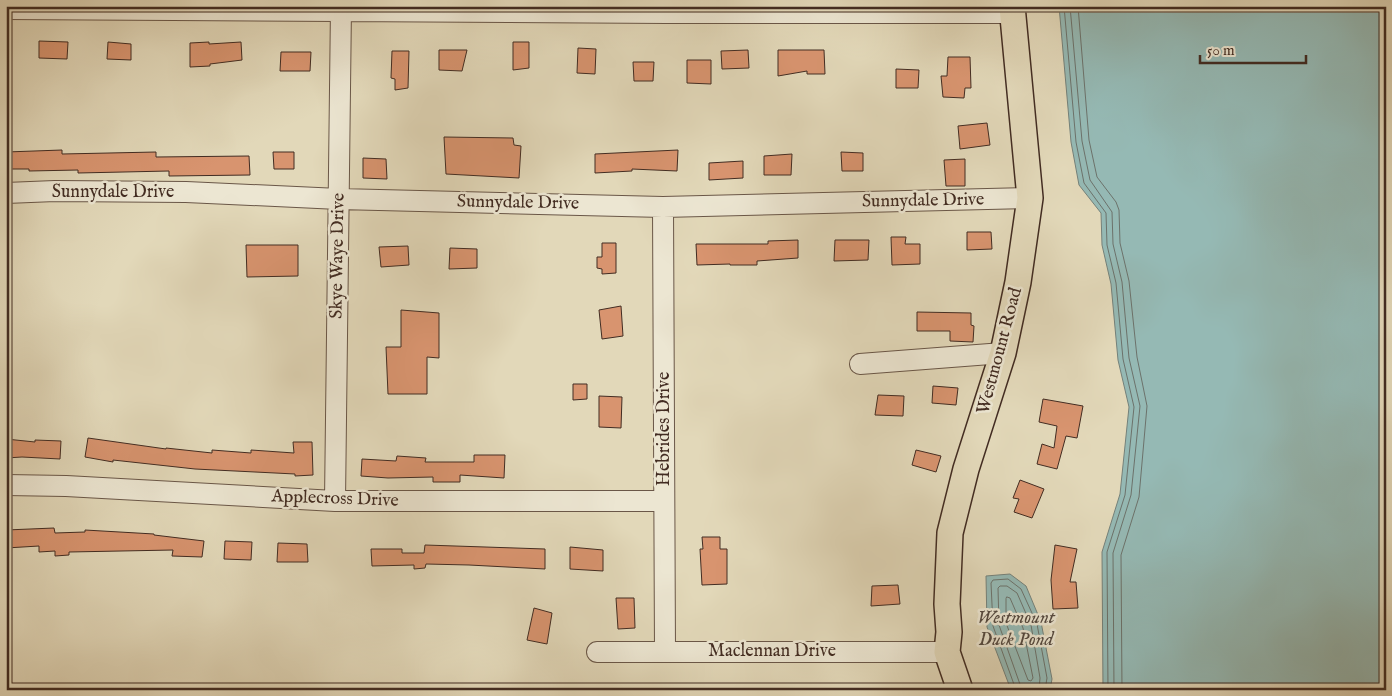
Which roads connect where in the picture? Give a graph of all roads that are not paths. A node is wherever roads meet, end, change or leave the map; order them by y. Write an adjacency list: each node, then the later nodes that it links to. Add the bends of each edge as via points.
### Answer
1 (13, 8): 2 (street)
2 (341, 9): 3 (street); 6 (street, Skye Waye Drive)
3 (667, 10): 4 (street)
4 (1013, 10): 7 (main road, Westmount Road)
5 (6, 193): 6 (street, Sunnydale Drive, via 186,192)
6 (339, 198): 8 (street, Sunnydale Drive); 12 (street, Skye Waye Drive)
7 (1030, 198): 8 (street, Sunnydale Drive); 9 (main road, Westmount Road, via 1018,282)
8 (663, 207): 13 (street, Hebrides Drive)
9 (1003, 353): 10 (street); 16 (main road, Westmount Road, via 966,469 950,533)
10 (860, 364)
11 (6, 485): 12 (street, Applecross Drive)
12 (335, 501): 13 (street, Applecross Drive)
13 (664, 501): 14 (street, Hebrides Drive)
14 (666, 651): 15 (street, Maclennan Drive); 16 (street, Maclennan Drive)
15 (597, 652)
16 (947, 652): 17 (main road, Westmount Road)
17 (960, 690)

